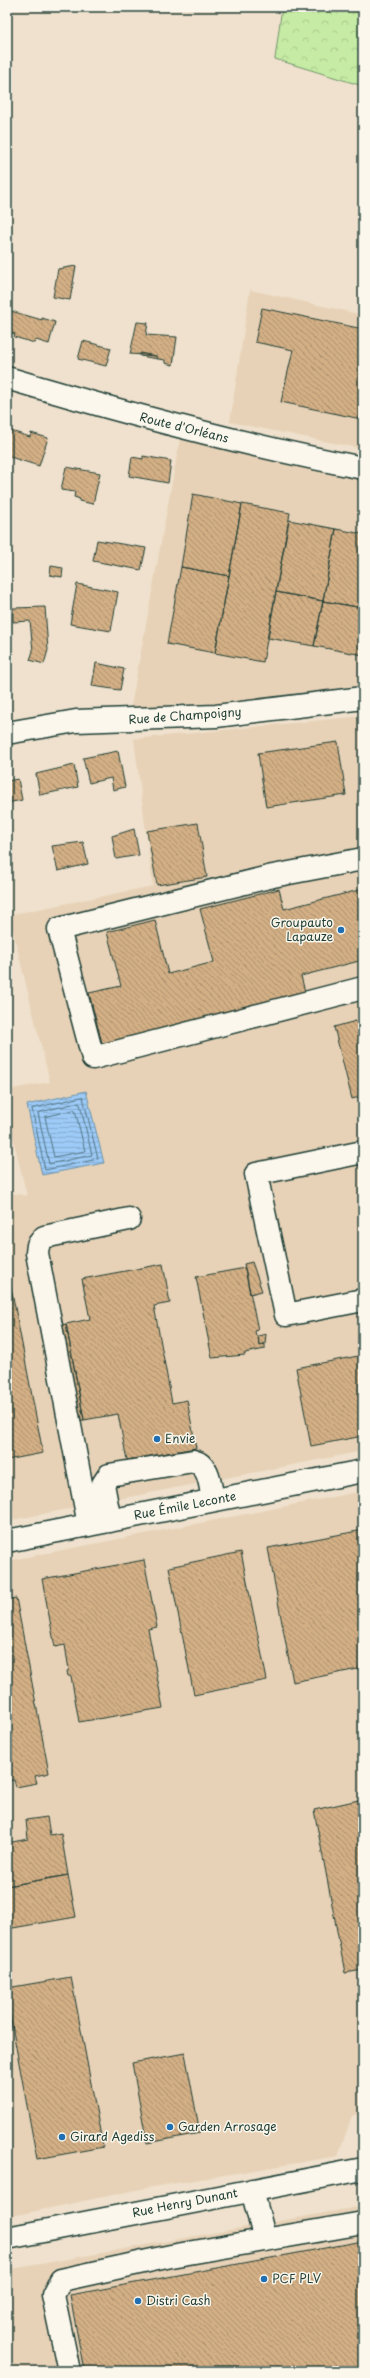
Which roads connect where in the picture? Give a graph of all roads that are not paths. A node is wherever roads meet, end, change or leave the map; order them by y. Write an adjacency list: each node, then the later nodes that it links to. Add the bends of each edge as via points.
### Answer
1 (7, 378): 2 (street, Route d'Orléans, via 122,413 247,444)
2 (363, 468)
3 (363, 698): 4 (street, Rue de Champoigny, via 216,716 76,721)
4 (7, 733)
5 (363, 859): 6 (street, via 273,876 59,929 93,1058)
6 (363, 988)
7 (363, 1152): 9 (street, via 256,1174 286,1315)
8 (129, 1219): 13 (street, via 44,1237 38,1245 37,1253)
9 (363, 1300)
10 (363, 1471): 11 (street, Rue Émile Leconte)
11 (213, 1500): 12 (street, Rue Émile Leconte); 12 (street, via 206,1471 199,1462 109,1475 103,1484)
12 (110, 1520): 13 (street, Rue Émile Leconte)
13 (88, 1525): 14 (street, Rue Émile Leconte)
14 (7, 1541)
15 (363, 2169): 16 (street, Rue Henry Dunant)
16 (252, 2190): 18 (street, Rue Henry Dunant); 19 (street)
17 (363, 2223): 19 (street)
18 (7, 2238)
19 (265, 2240): 20 (street, via 171,2256 61,2280 53,2295)
20 (69, 2371)

